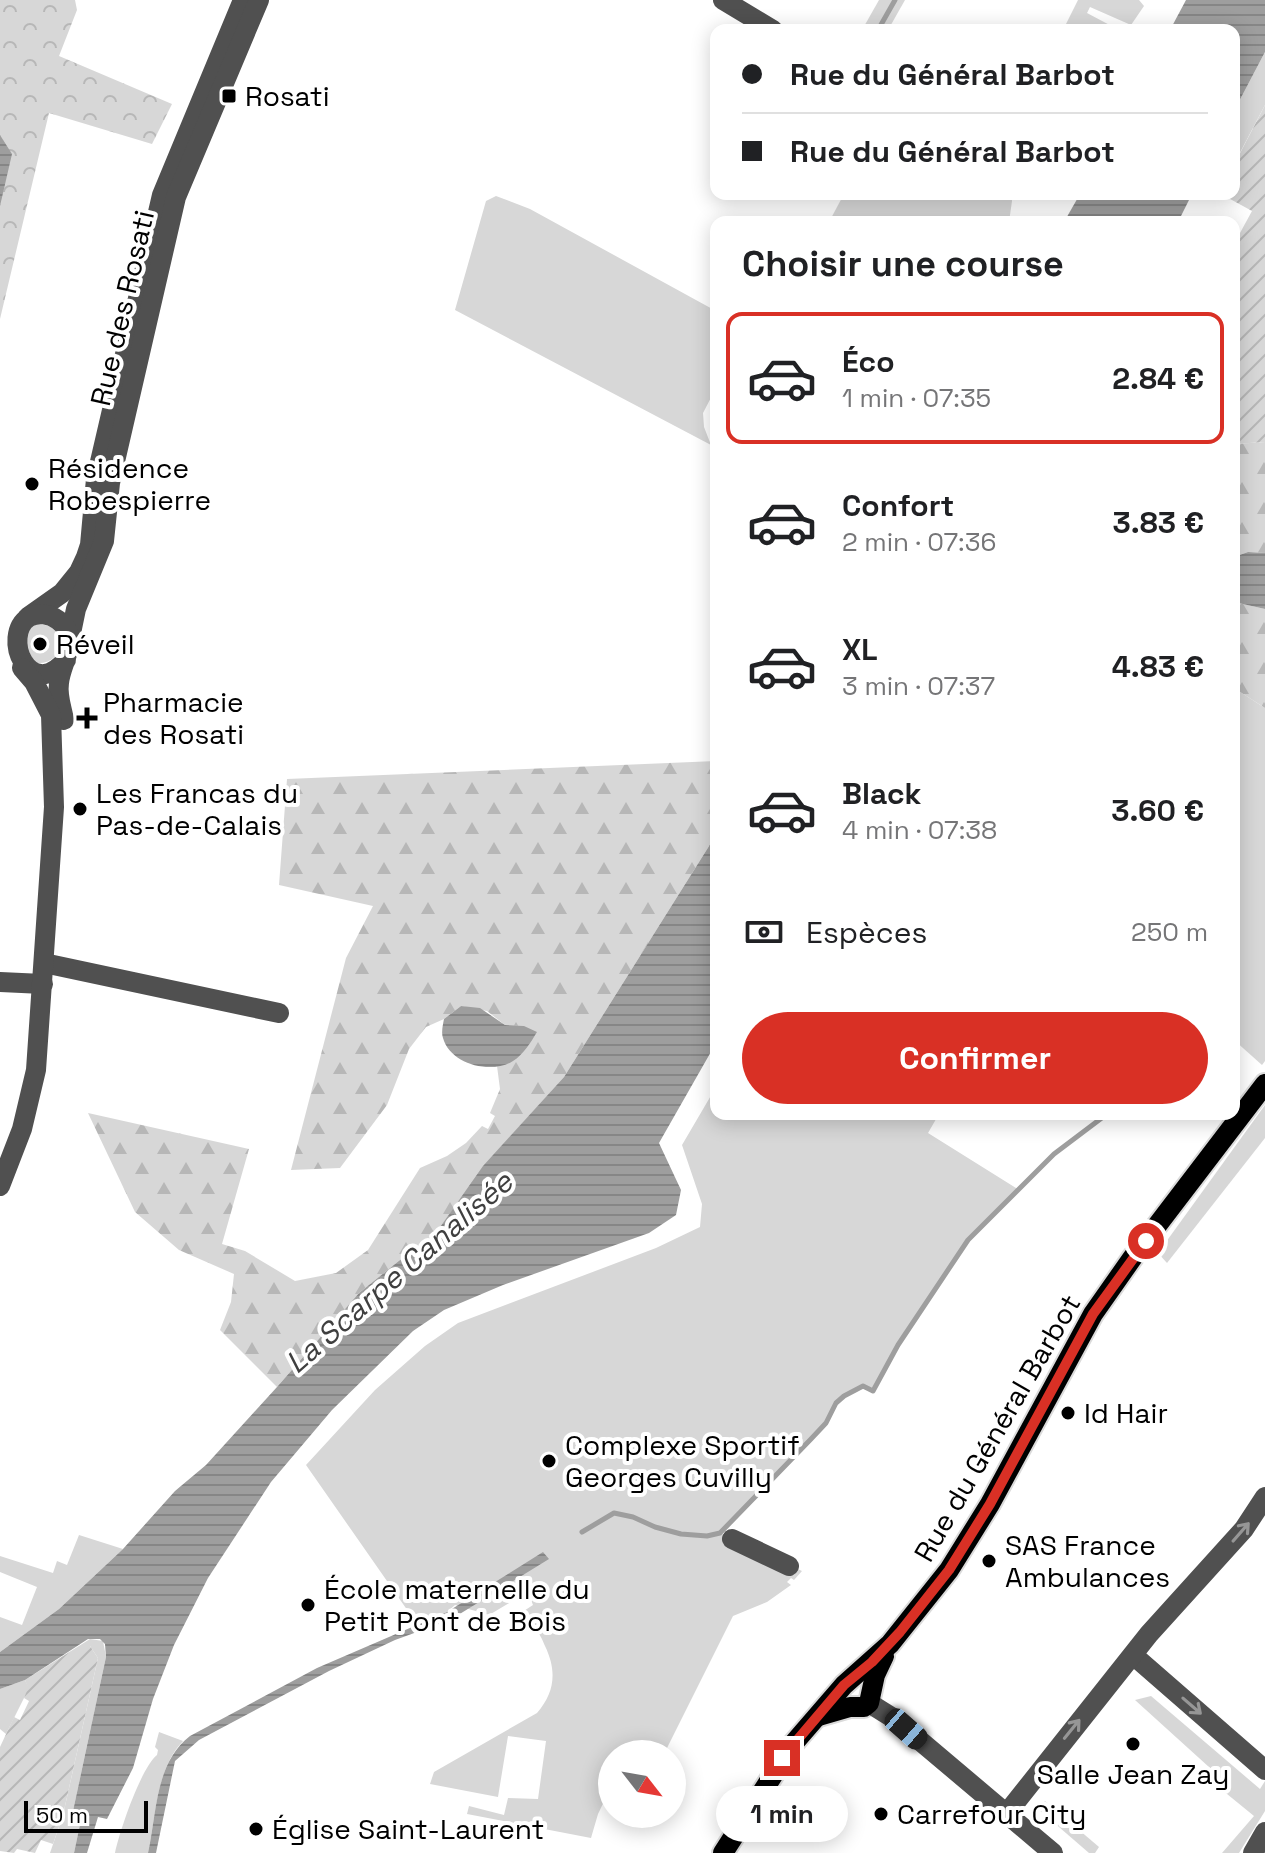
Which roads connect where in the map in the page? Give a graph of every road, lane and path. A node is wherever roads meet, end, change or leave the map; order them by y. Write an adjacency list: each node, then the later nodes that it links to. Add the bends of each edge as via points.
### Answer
1 (243, 0): 5 (street, Rue des Rosati, via 162,195 96,479 86,557 62,593)
2 (259, 0): 7 (street, Rue des Rosati, via 176,197 110,483 104,541)
3 (723, 0): 4 (street)
4 (763, 24)
5 (24, 619): 6 (street, Rue des Rosati); 7 (street, via 42,614 56,619); 10 (street, via 10,644)
6 (0, 632)
7 (70, 638): 9 (street)
8 (0, 654): 10 (street)
9 (66, 660): 10 (street, via 48,673 34,674); 11 (street, via 58,689 65,735)
10 (20, 666): 11 (street, via 51,715)
11 (54, 807): 12 (street)
12 (43, 974): 13 (street); 14 (street); 18 (street, via 30,1102)
13 (0, 982)
14 (279, 1013)
15 (1265, 1084): 16 (main road, Rue du Général Barbot)
16 (1240, 1117)
17 (1238, 1120): 23 (main road, Rue du Général Barbot, via 1093,1314 970,1536)
18 (0, 1186)
19 (1265, 1497): 22 (street, one-way to 19, via 1244,1529)
20 (732, 1539): 21 (street)
21 (789, 1566)
22 (1133, 1655): 24 (street, one-way to 24); 25 (street, one-way to 22)
23 (858, 1693): 25 (street); 27 (main road, via 819,1716 782,1758)
24 (1265, 1770)
25 (1007, 1813): 28 (street)
26 (1265, 1832): 29 (street)
27 (723, 1853)
28 (1053, 1853)
29 (1253, 1853)

